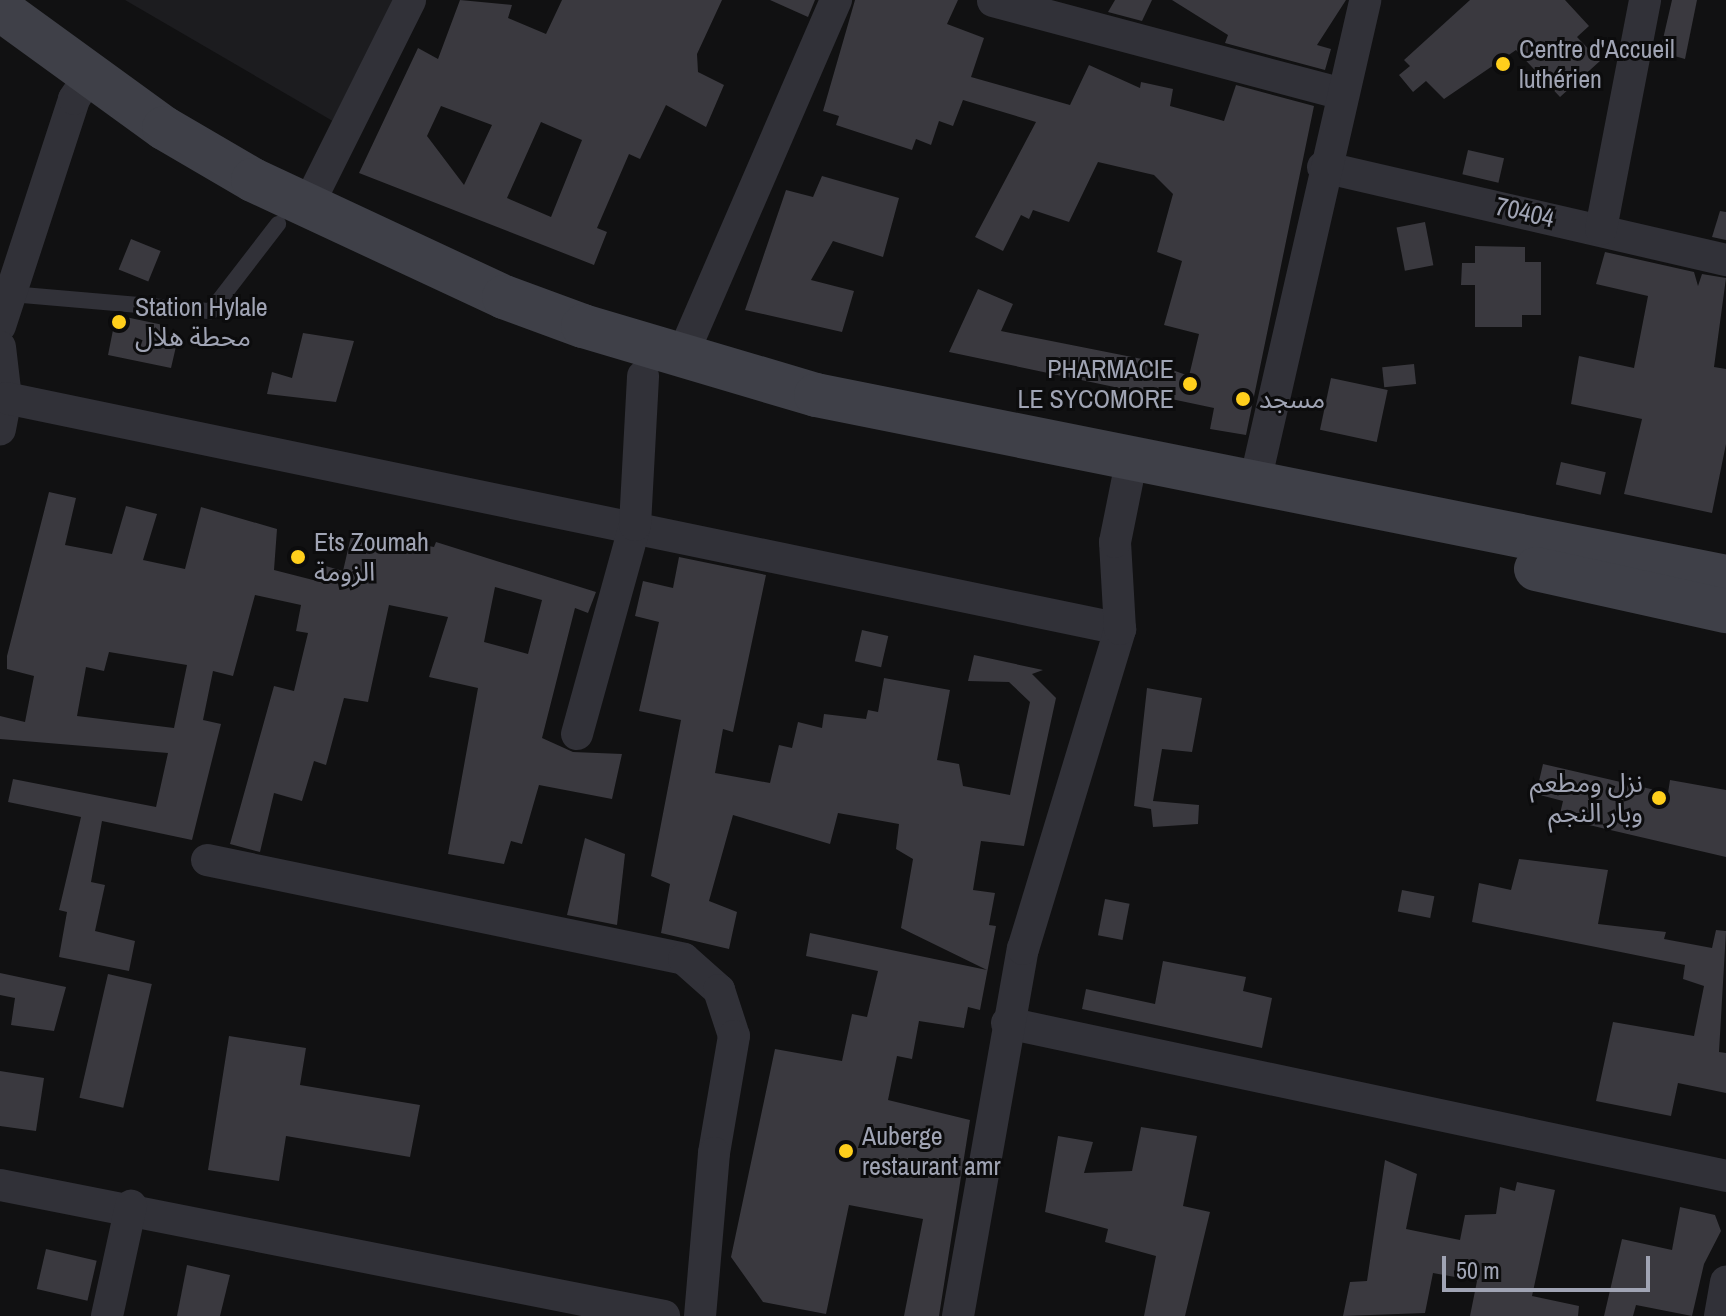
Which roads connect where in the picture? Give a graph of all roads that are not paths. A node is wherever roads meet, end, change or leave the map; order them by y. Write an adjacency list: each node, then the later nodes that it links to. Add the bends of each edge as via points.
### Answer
1 (410, 0): 11 (street)
2 (836, 0): 17 (street)
3 (1365, 0): 9 (street)
4 (1645, 0): 12 (street)
5 (993, 1): 9 (street)
6 (0, 9): 8 (main road)
7 (0, 49): 8 (main road)
8 (82, 88): 11 (main road, via 164,128); 14 (street)
9 (1342, 94): 10 (street)
10 (1323, 167): 12 (street, 70404); 22 (street)
11 (292, 215): 14 (lane, via 211,311); 17 (main road, via 504,297); 18 (main road, via 490,319)
12 (1601, 229): 13 (street, 70404)
13 (1726, 260)
14 (5, 295): 15 (street)
15 (0, 326)
16 (0, 347): 19 (street)
17 (682, 356): 21 (main road)
18 (643, 376): 21 (main road, via 808,423); 23 (street)
19 (6, 398): 20 (street); 23 (street)
20 (0, 429)
21 (1129, 473): 22 (main road); 25 (main road); 26 (street, via 1115,542)
22 (1255, 482): 24 (main road)
23 (635, 525): 26 (street); 27 (street)
24 (1726, 577)
25 (1726, 611)
26 (1120, 629): 29 (street, via 1023,949)
27 (577, 734)
28 (207, 860): 36 (street, via 684,959 719,990 734,1036 714,1153)
29 (1007, 1023): 30 (street); 37 (street)
30 (1726, 1176)
31 (0, 1185): 32 (street)
32 (131, 1206): 34 (street); 35 (street)
33 (1726, 1282): 38 (street)
34 (107, 1316)
35 (664, 1316)
36 (700, 1316)
37 (958, 1316)
38 (1720, 1316)

